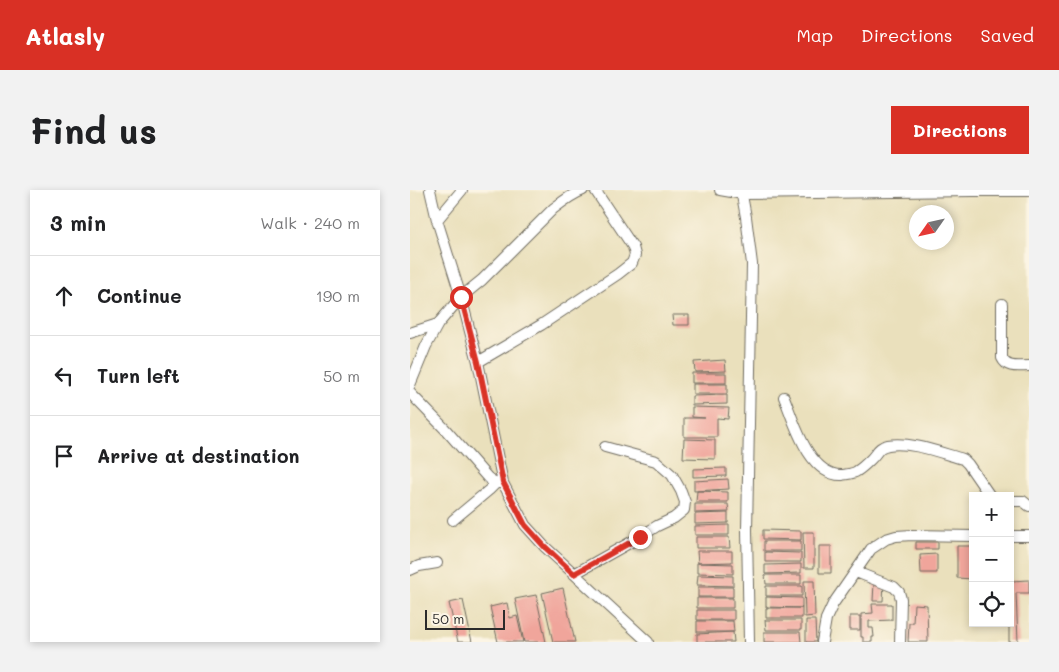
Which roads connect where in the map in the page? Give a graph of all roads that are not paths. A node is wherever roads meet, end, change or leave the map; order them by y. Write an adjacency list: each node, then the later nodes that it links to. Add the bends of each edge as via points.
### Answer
1 (430, 190): 10 (street)
2 (462, 190): 10 (street)
3 (583, 190): 11 (street, via 553,210 488,275)
4 (595, 190): 15 (street, via 632,247 635,255 632,263 541,325)
5 (720, 190): 9 (street)
6 (973, 190): 7 (street); 8 (street)
7 (844, 191): 9 (street)
8 (1029, 191)
9 (742, 192): 34 (street, via 752,264 747,530)
10 (438, 220): 11 (street)
11 (461, 297): 13 (street); 15 (street)
12 (1002, 304): 16 (street, via 1002,358 1009,366)
13 (438, 324): 14 (street); 17 (street)
14 (410, 333)
15 (478, 362): 21 (street)
16 (1029, 366)
17 (410, 382)
18 (410, 393): 21 (street, via 488,478)
19 (784, 397): 22 (street, via 803,444 815,461 833,475 856,472 879,448 908,444 963,459)
20 (605, 447): 32 (street, via 656,461 672,475 682,490 684,510)
21 (499, 483): 25 (street); 32 (street, via 525,525)
22 (987, 492)
23 (1014, 501): 24 (street, via 1023,501)
24 (1029, 506)
25 (453, 520)
26 (969, 536): 31 (street, via 912,535 886,539 872,549)
27 (1014, 536): 28 (street)
28 (1029, 536)
29 (437, 563): 30 (street)
30 (410, 570)
31 (856, 572): 35 (street, via 833,604 826,619); 36 (street, via 899,592)
32 (574, 574): 33 (street)
33 (648, 642)
34 (749, 642)
35 (822, 642)
36 (900, 642)

